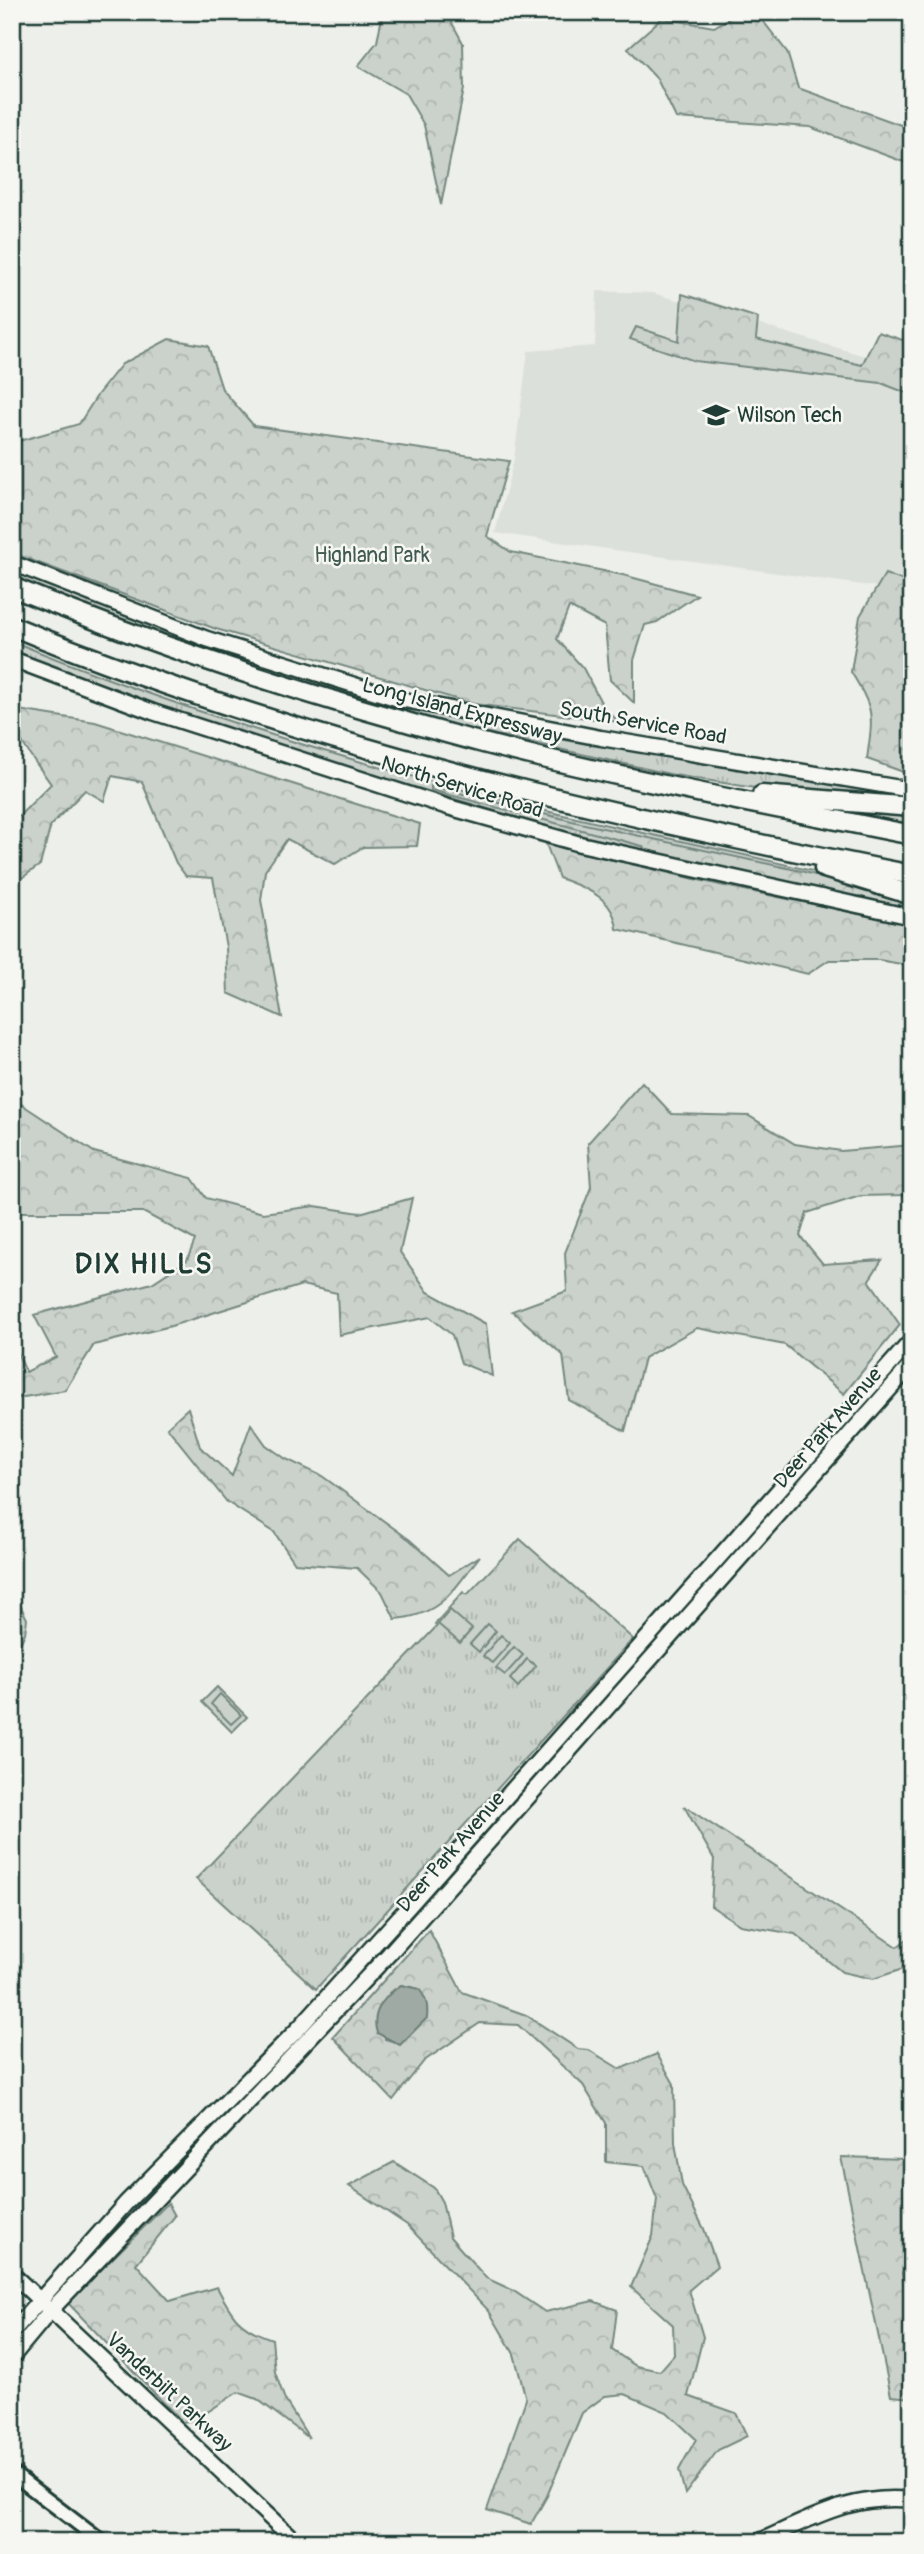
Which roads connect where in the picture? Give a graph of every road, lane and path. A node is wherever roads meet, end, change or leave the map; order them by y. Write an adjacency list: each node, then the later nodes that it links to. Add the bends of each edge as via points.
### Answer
1 (12, 563): 6 (main road, South Service Road, via 207,639 400,699)
2 (12, 587): 5 (highway, Long Island Expressway, via 265,679)
3 (12, 626): 9 (highway, via 152,679 362,747)
4 (12, 659): 12 (main road, North Service Road, via 153,712 448,807 580,844)
5 (591, 769): 7 (highway, via 774,796); 8 (highway, Long Island Expressway)
6 (912, 790)
7 (912, 807)
8 (912, 835)
9 (780, 849): 10 (highway); 11 (highway, via 811,864)
10 (912, 875)
11 (912, 895)
12 (912, 917)
13 (912, 1340): 16 (main road, Deer Park Avenue, via 308,2018 126,2203)
14 (912, 1364): 17 (main road, Deer Park Avenue, via 389,1954)
15 (12, 2274): 16 (main road, Vanderbilt Parkway)
16 (40, 2298): 17 (main road, Vanderbilt Parkway); 18 (main road, Deer Park Avenue)
17 (51, 2310): 19 (main road, Deer Park Avenue); 23 (main road, Vanderbilt Parkway)
18 (12, 2332)
19 (12, 2357)
20 (12, 2473): 22 (street)
21 (912, 2500): 24 (main road, via 878,2498 848,2503)
22 (102, 2542)
23 (296, 2542)
24 (758, 2542)

